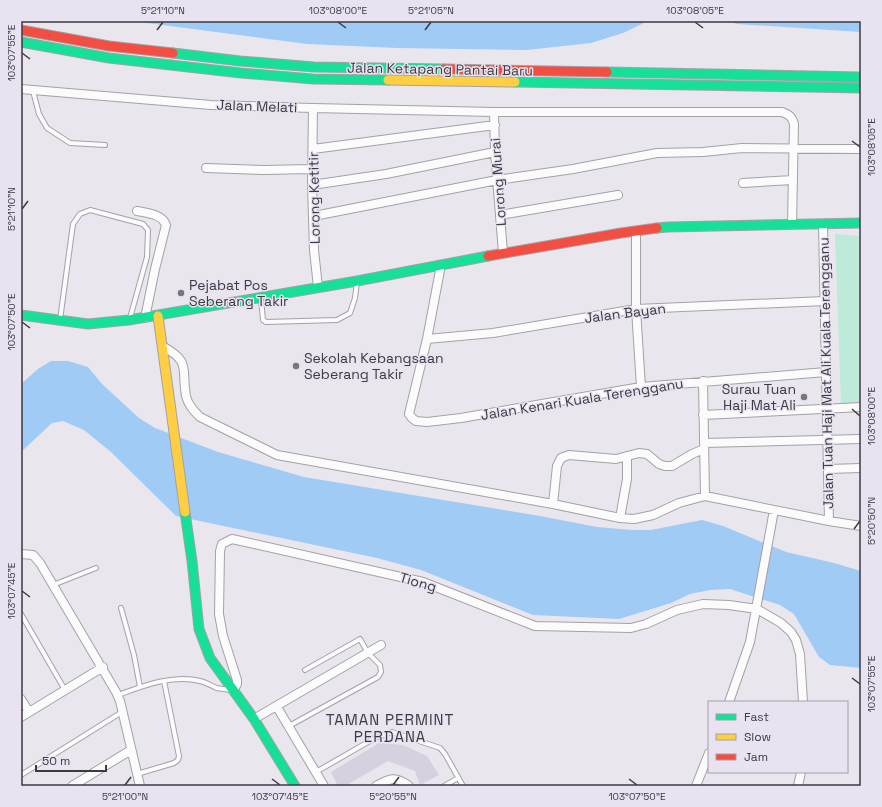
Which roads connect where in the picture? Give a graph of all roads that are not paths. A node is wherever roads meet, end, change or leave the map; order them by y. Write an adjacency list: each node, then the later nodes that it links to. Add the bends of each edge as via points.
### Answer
1 (21, 30): 3 (main road, Jalan Ketapang Pantai Baru, via 109,46 314,67)
2 (21, 42): 4 (main road, Jalan Ketapang Pantai Baru, via 109,58 313,79)
3 (861, 77)
4 (861, 88)
5 (21, 90): 6 (street, Jalan Melati)
6 (33, 91): 7 (street, Jalan Melati, via 211,105); 10 (lane, via 39,114 47,128 70,143)
7 (313, 108): 8 (street, Jalan Melati); 11 (street, Lorong Ketitir)
8 (494, 112): 9 (street, Lorong Murai); 12 (street, Jalan Melati, via 782,112 789,114 794,124)
9 (495, 124): 11 (street); 14 (street, Lorong Murai)
10 (105, 144)
11 (313, 149): 16 (street, Lorong Ketitir)
12 (794, 149): 13 (street); 17 (street, via 742,148 657,153); 18 (street, Jalan Melati)
13 (861, 149)
14 (495, 152): 17 (street, Lorong Murai); 20 (street, via 386,174)
15 (206, 168): 16 (street)
16 (311, 169): 20 (street, Lorong Ketitir)
17 (497, 180): 23 (street, Lorong Murai); 24 (street)
18 (793, 180): 19 (street); 27 (street, Jalan Melati)
19 (743, 183)
20 (312, 185): 24 (street, Lorong Ketitir)
21 (618, 195): 23 (street)
22 (137, 210): 38 (street, via 160,217 166,225)
23 (500, 215): 29 (street, Lorong Murai)
24 (314, 216): 32 (street, Lorong Ketitir)
25 (861, 223): 26 (main road)
26 (823, 224): 27 (main road); 34 (street, Jalan Tuan Haji Mat Ali Kuala Terengganu)
27 (792, 225): 28 (main road, via 668,227)
28 (636, 231): 29 (main road); 35 (street)
29 (503, 253): 30 (main road)
30 (441, 266): 31 (main road); 41 (street)
31 (357, 281): 32 (main road); 33 (lane, via 350,313 337,320 266,322 263,320)
32 (318, 287): 33 (main road)
33 (261, 298): 37 (main road)
34 (825, 301): 35 (street, Jalan Bayan); 43 (street, Jalan Tuan Haji Mat Ali Kuala Terengganu)
35 (636, 309): 41 (street, Jalan Bayan, via 493,333); 45 (street)
36 (21, 315): 39 (main road)
37 (158, 316): 38 (main road); 42 (main road)
38 (144, 318): 40 (main road)
39 (60, 320): 40 (main road, via 88,324); 40 (lane, via 73,224 80,214 90,210 143,224 148,230 147,257)
40 (129, 320)
41 (427, 339): 45 (street, Jalan Kenari Kuala Terengganu, via 410,414 416,421 461,418)
42 (162, 346): 56 (street, via 181,360 186,397 191,408 200,417 271,452); 74 (main road, via 199,629 210,658)
43 (826, 372): 44 (street, Jalan Kenari Kuala Terengganu); 47 (street, Jalan Tuan Haji Mat Ali Kuala Terengganu)
44 (703, 381): 45 (street, Jalan Kenari Kuala Terengganu); 48 (street)
45 (641, 387)
46 (861, 407): 47 (street)
47 (827, 408): 48 (street); 50 (street, Jalan Tuan Haji Mat Ali Kuala Terengganu)
48 (703, 415): 51 (street)
49 (861, 439): 50 (street)
50 (828, 440): 51 (street); 54 (street, Jalan Tuan Haji Mat Ali Kuala Terengganu)
51 (704, 446): 52 (street, via 672,466 659,464 647,454); 55 (street)
52 (628, 456): 56 (street, via 616,459 569,455 561,458 557,466); 58 (street)
53 (861, 468): 54 (street)
54 (828, 469): 59 (street, Jalan Tuan Haji Mat Ali Kuala Terengganu)
55 (704, 496): 57 (street); 58 (street, via 679,503 653,515 634,519)
56 (553, 504): 58 (street)
57 (774, 510): 59 (street); 65 (street)
58 (620, 518)
59 (829, 521): 60 (street)
60 (861, 526)
61 (21, 554): 63 (street, via 33,555)
62 (96, 568): 63 (lane)
63 (53, 585): 69 (street)
64 (121, 608): 72 (lane)
65 (757, 609): 74 (street, Tiong, via 729,604 703,604 677,610 631,628 535,626 423,582 232,539 222,544 220,551 219,614 237,684); 77 (street, via 750,642); 78 (street, via 781,623 796,640 800,654)
66 (21, 614): 73 (lane)
67 (381, 645): 68 (street)
68 (368, 653): 70 (lane, via 360,639); 79 (street); 84 (lane, via 380,665 381,672 378,677)
69 (103, 667): 73 (street); 75 (street)
70 (305, 670)
71 (164, 681): 72 (lane); 74 (lane, via 188,679); 89 (lane, via 178,760)
72 (140, 687): 75 (lane)
73 (65, 690): 80 (street)
74 (233, 691): 83 (main road)
75 (118, 695): 81 (street)
76 (21, 699): 80 (street)
77 (729, 701)
78 (803, 701)
79 (277, 706): 83 (street); 84 (street)
80 (29, 712): 82 (street)
81 (123, 712): 85 (street); 90 (lane)
82 (21, 717)
83 (254, 719): 94 (main road)
84 (288, 727): 87 (street)
85 (131, 750): 89 (street); 92 (street)
86 (708, 756): 100 (street)
87 (316, 772): 91 (lane, via 375,738 392,732 440,748); 95 (street)
88 (801, 773): 101 (street)
89 (137, 774): 93 (street)
90 (21, 775)
91 (458, 778): 98 (lane); 99 (lane)
92 (72, 786)
93 (140, 786)
94 (295, 786)
95 (324, 786)
96 (376, 786): 97 (street, via 394,778)
97 (409, 786)
98 (444, 786)
99 (463, 786)
100 (696, 786)
101 (798, 786)

